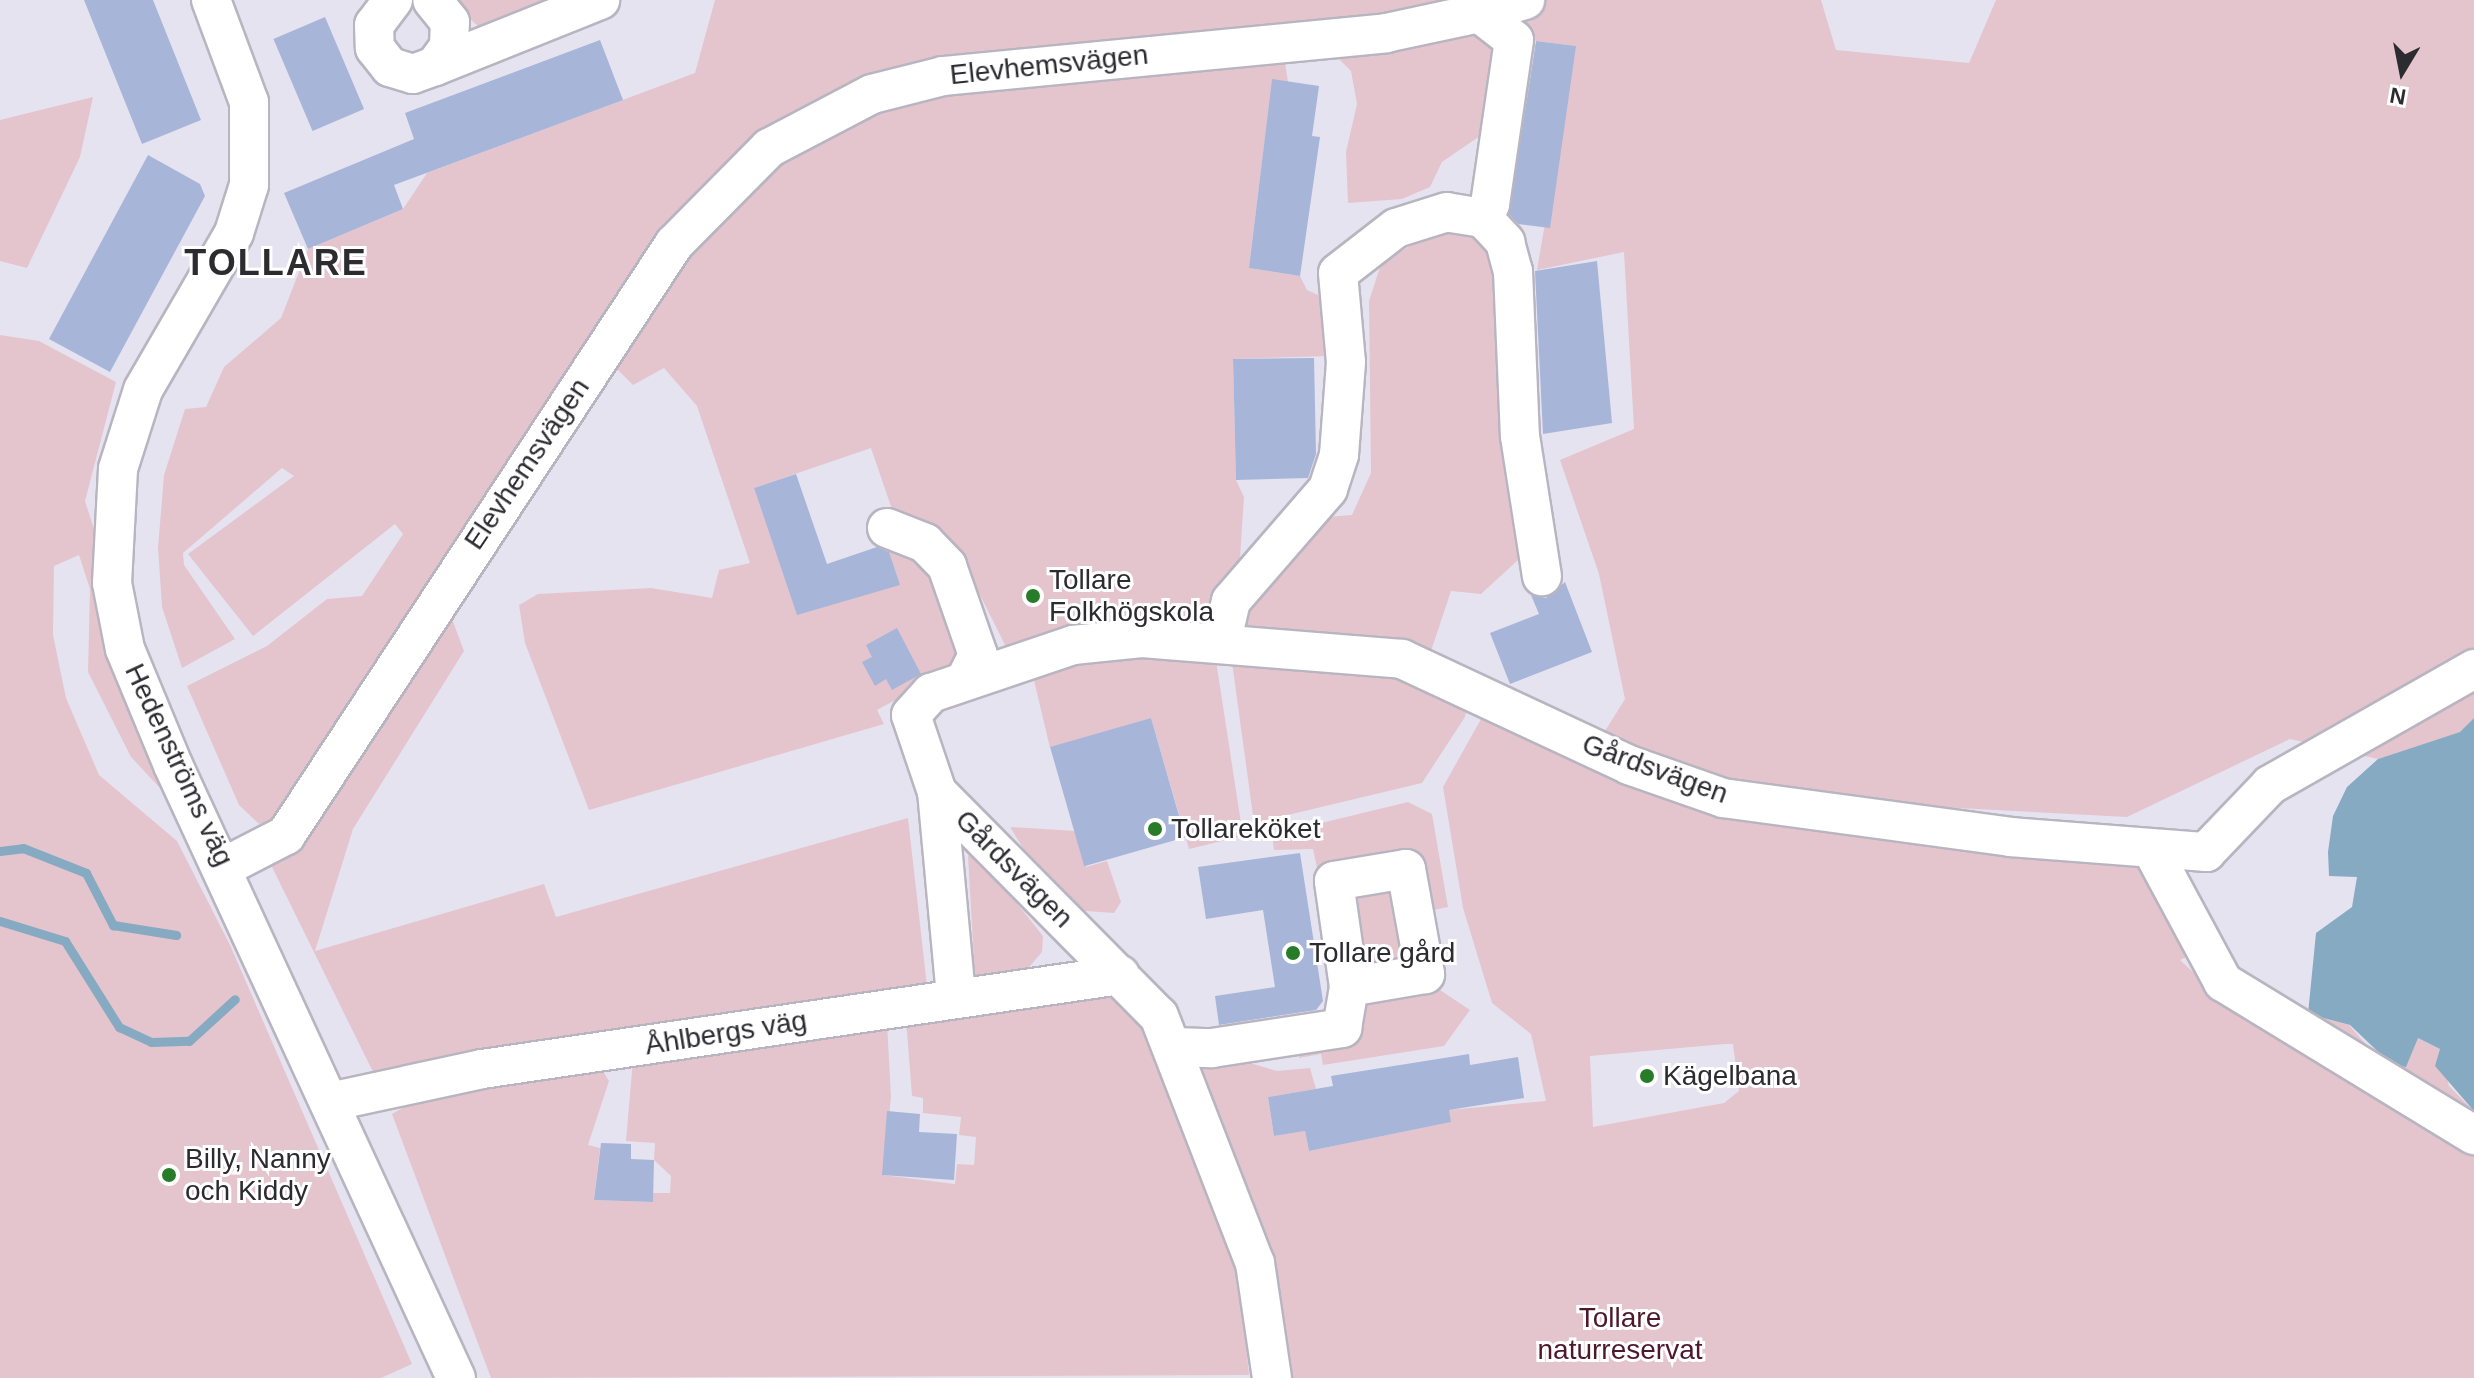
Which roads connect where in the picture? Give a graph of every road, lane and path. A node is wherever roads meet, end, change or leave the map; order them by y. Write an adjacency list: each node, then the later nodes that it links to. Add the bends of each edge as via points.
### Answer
1 (393, 0): 7 (street, via 374,25 381,59 413,74)
2 (432, 0): 7 (street, via 452,35)
3 (600, 0): 7 (street)
4 (1525, 0): 6 (street, Elevhemsvägen)
5 (213, 1): 16 (street, Hedenströms väg, via 249,102 249,185 234,233 143,390 118,469 112,583 125,649)
6 (1479, 13): 8 (street, via 1514,40 1497,184); 16 (street, Elevhemsvägen, via 1386,33 943,76 872,94 769,148 674,244 286,835)
7 (435, 66)
8 (1483, 218): 10 (street, via 1505,242 1513,271 1520,436); 11 (street, via 1447,212 1396,228 1338,273 1346,362 1332,478 1311,514 1231,601)
9 (887, 528): 13 (street, via 925,543 947,566 978,655)
10 (1542, 576)
11 (1221, 644): 13 (street, Gårdsvägen, via 1107,638); 15 (street, Gårdsvägen, via 1422,664 1629,765 1723,798)
12 (2474, 669): 15 (street, Gårdsvägen, via 2270,785 2206,852)
13 (965, 681): 14 (street, Gårdsvägen, via 931,693 911,715)
14 (937, 792): 17 (street, Gårdsvägen); 19 (street, Gårdsvägen)
15 (2152, 850): 22 (street, via 2223,982)
16 (226, 866): 21 (street, Hedenströms väg)
17 (1120, 975): 19 (street, Åhlbergs väg); 20 (street, Gårdsvägen, via 1159,1016)
18 (1349, 987): 20 (street, via 1342,1028 1212,1048)
19 (956, 996): 21 (street, Åhlbergs väg, via 482,1069)
20 (1174, 1047): 24 (street, Gårdsvägen, via 1255,1263)
21 (334, 1101): 23 (street, Hedenströms väg)
22 (2474, 1135)
23 (456, 1378)
24 (1272, 1378)

